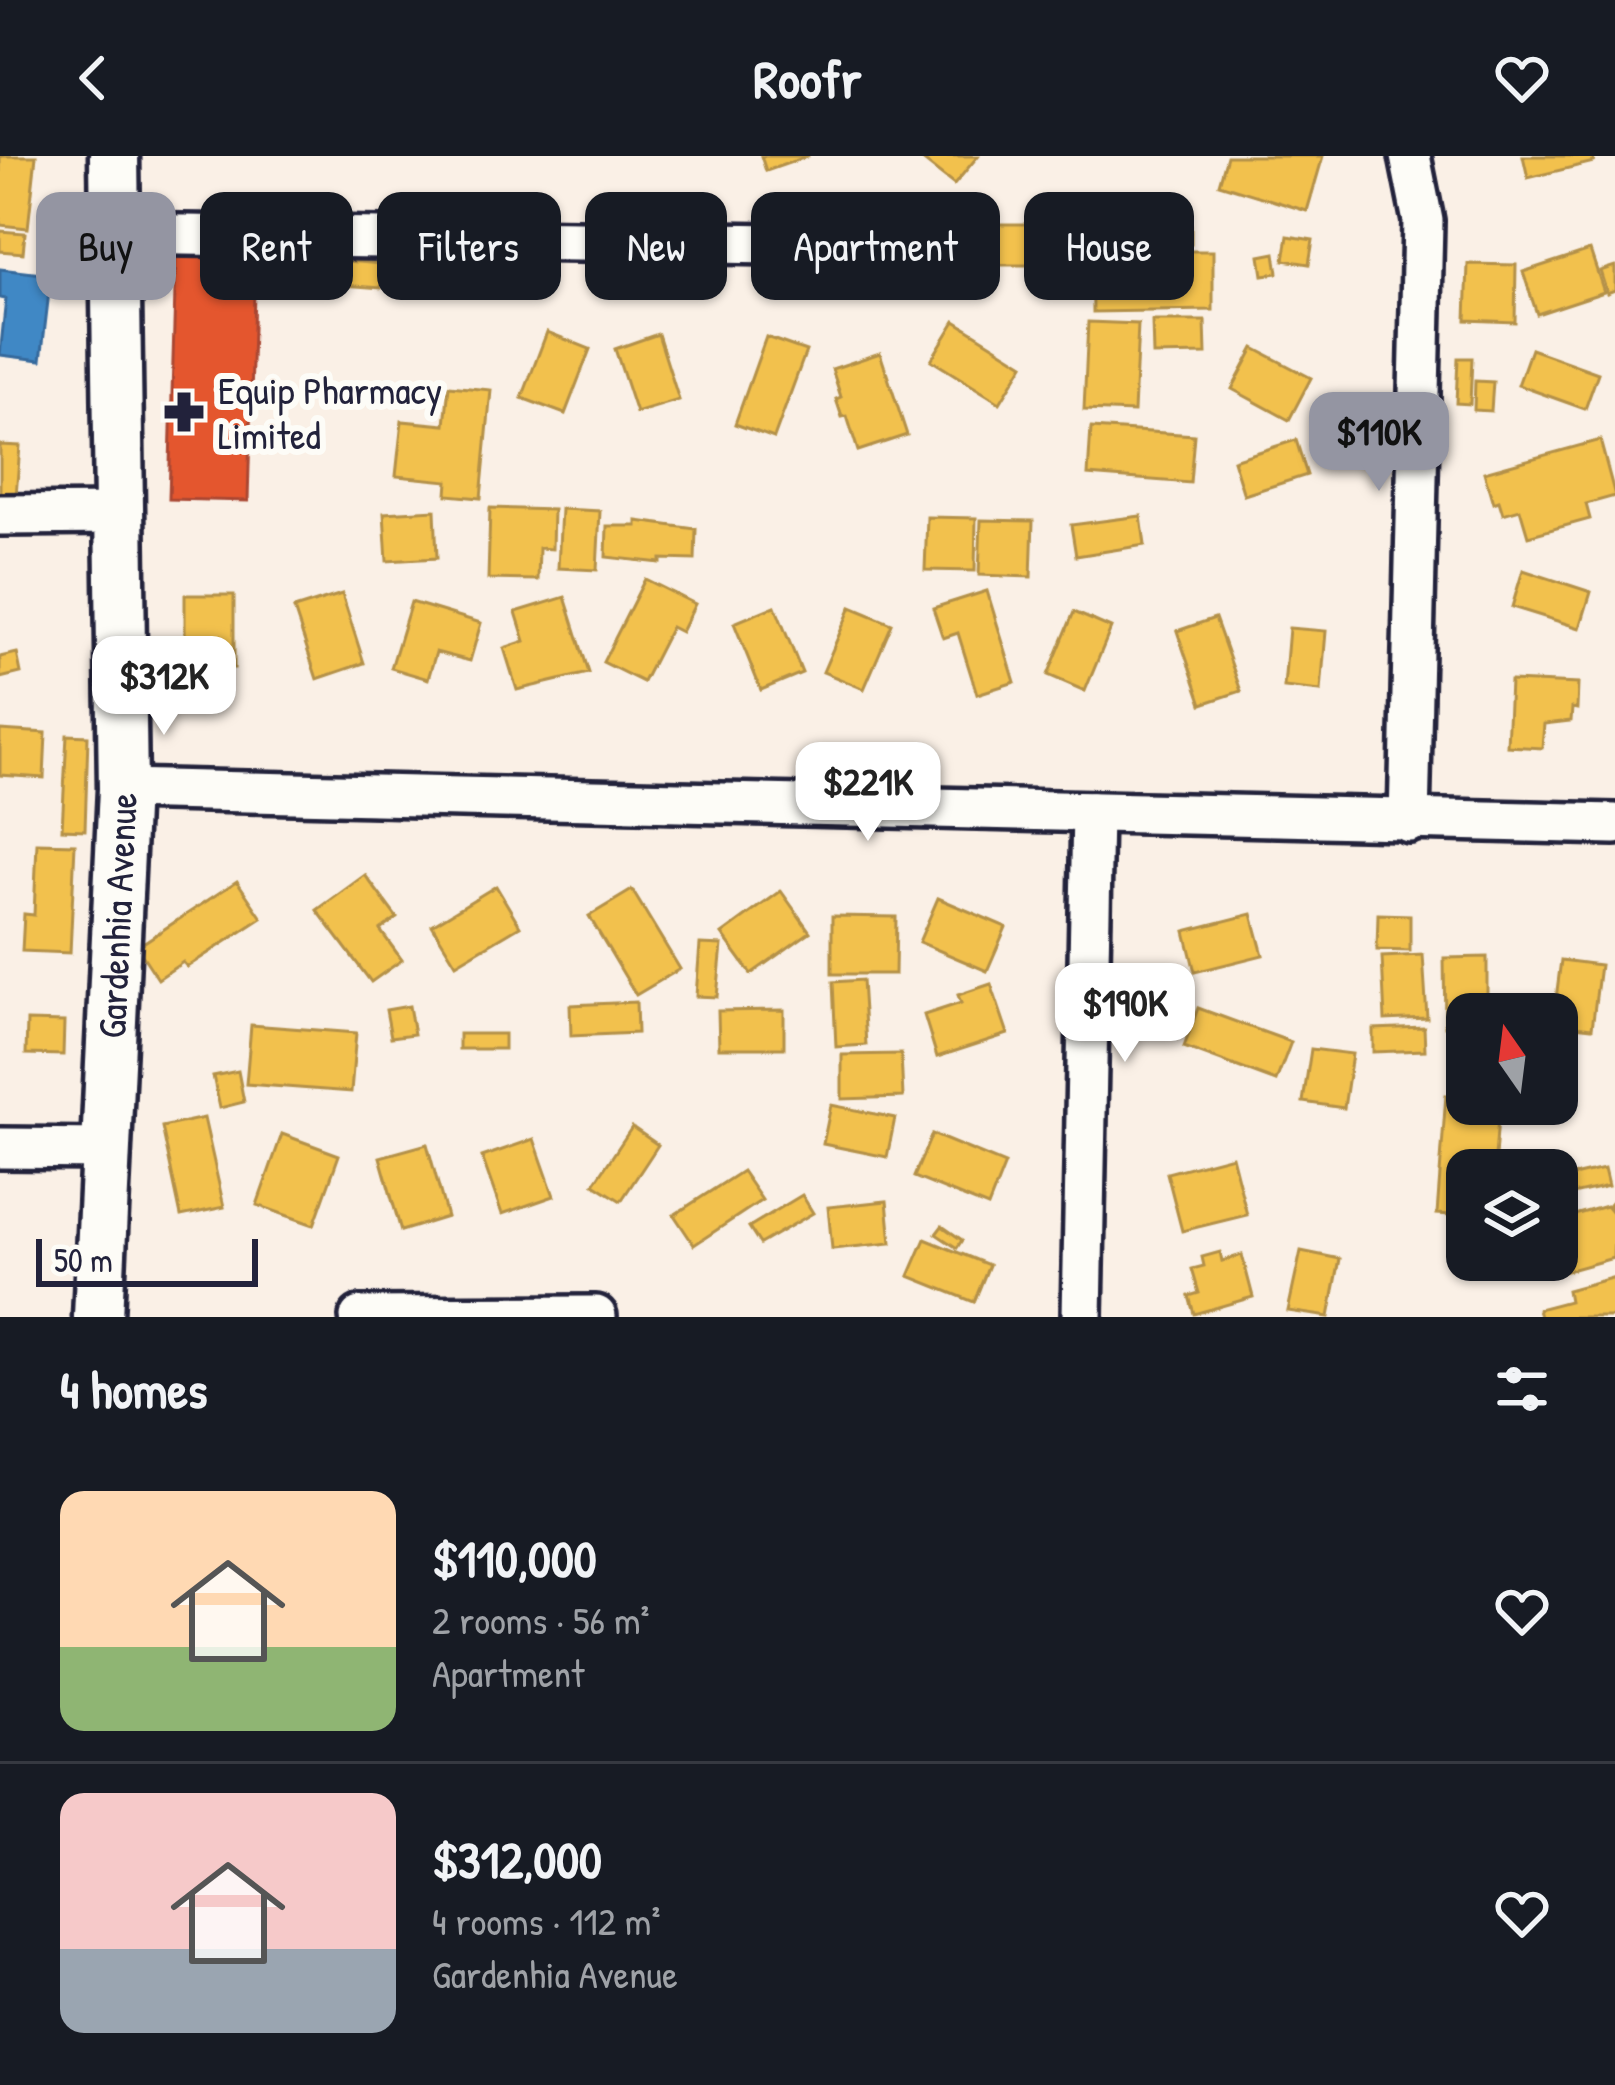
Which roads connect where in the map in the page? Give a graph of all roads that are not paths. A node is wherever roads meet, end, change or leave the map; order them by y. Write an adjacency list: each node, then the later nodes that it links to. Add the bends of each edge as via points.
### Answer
1 (114, 156): 3 (main road, Gardenhia Avenue)
2 (1410, 156): 11 (street, via 1423,221)
3 (114, 192)
4 (176, 235): 5 (street)
5 (751, 244)
6 (116, 300): 7 (main road, Gardenhia Avenue)
7 (119, 514): 8 (street); 9 (main road, Gardenhia Avenue)
8 (0, 515)
9 (123, 789): 10 (street); 14 (main road, Gardenhia Avenue)
10 (1092, 812): 11 (street); 18 (street)
11 (1408, 822): 12 (street)
12 (1615, 824)
13 (0, 1148): 14 (street)
14 (108, 1149): 16 (main road, Gardenhia Avenue)
15 (596, 1316): 17 (street)
16 (98, 1317)
17 (360, 1317)
18 (1082, 1317)

